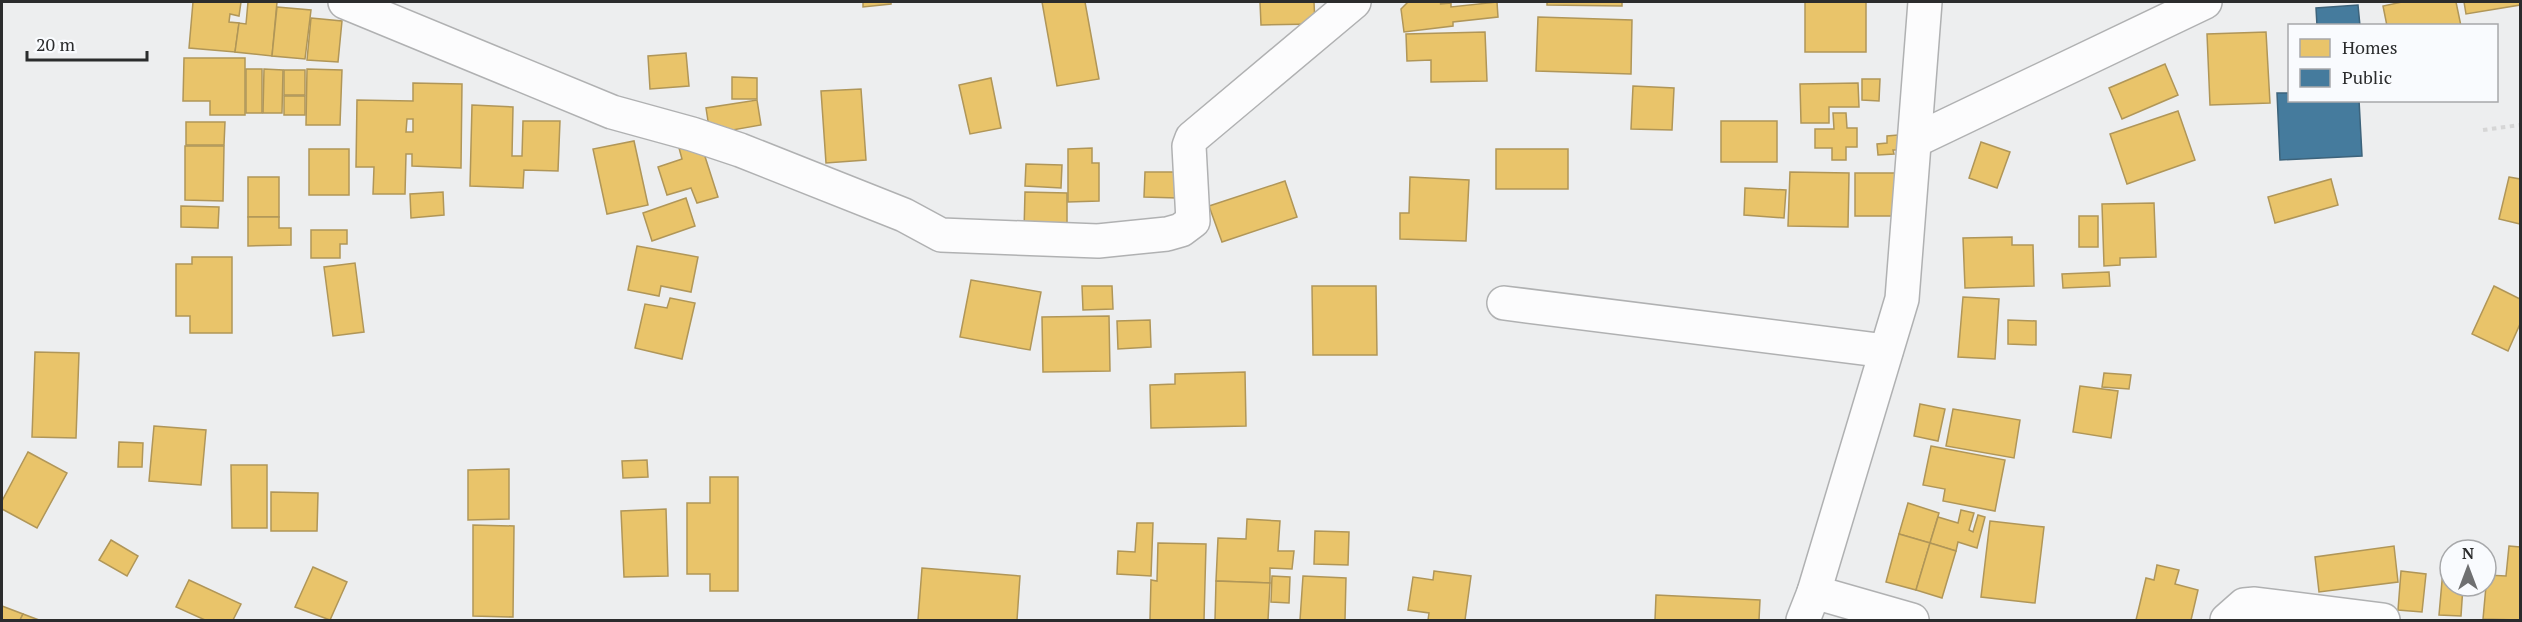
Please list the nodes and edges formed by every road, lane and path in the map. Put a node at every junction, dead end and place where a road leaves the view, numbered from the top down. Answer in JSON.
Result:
{"nodes":[{"id":1,"x":345,"y":2,"type":"edge"},
{"id":2,"x":1354,"y":2,"type":"edge"},
{"id":3,"x":1925,"y":2,"type":"edge"},
{"id":4,"x":2205,"y":2,"type":"edge"},
{"id":5,"x":2520,"y":125,"type":"edge"},
{"id":6,"x":2482,"y":130,"type":"dead end"},
{"id":7,"x":1916,"y":140,"type":"junction"},
{"id":8,"x":1504,"y":303,"type":"dead end"},
{"id":9,"x":1886,"y":351,"type":"junction"},
{"id":10,"x":1809,"y":606,"type":"edge"},
{"id":11,"x":1912,"y":621,"type":"edge"},
{"id":12,"x":2227,"y":621,"type":"edge"},
{"id":13,"x":2383,"y":621,"type":"edge"}],
"edges":[{"from":1,"to":2,"type":"street"},
{"from":3,"to":7,"type":"street"},
{"from":4,"to":7,"type":"street"},
{"from":5,"to":6,"type":"path"},
{"from":7,"to":9,"type":"street"},
{"from":8,"to":9,"type":"street"},
{"from":9,"to":10,"type":"street"},
{"from":10,"to":11,"type":"street"},
{"from":12,"to":13,"type":"street"}]}
